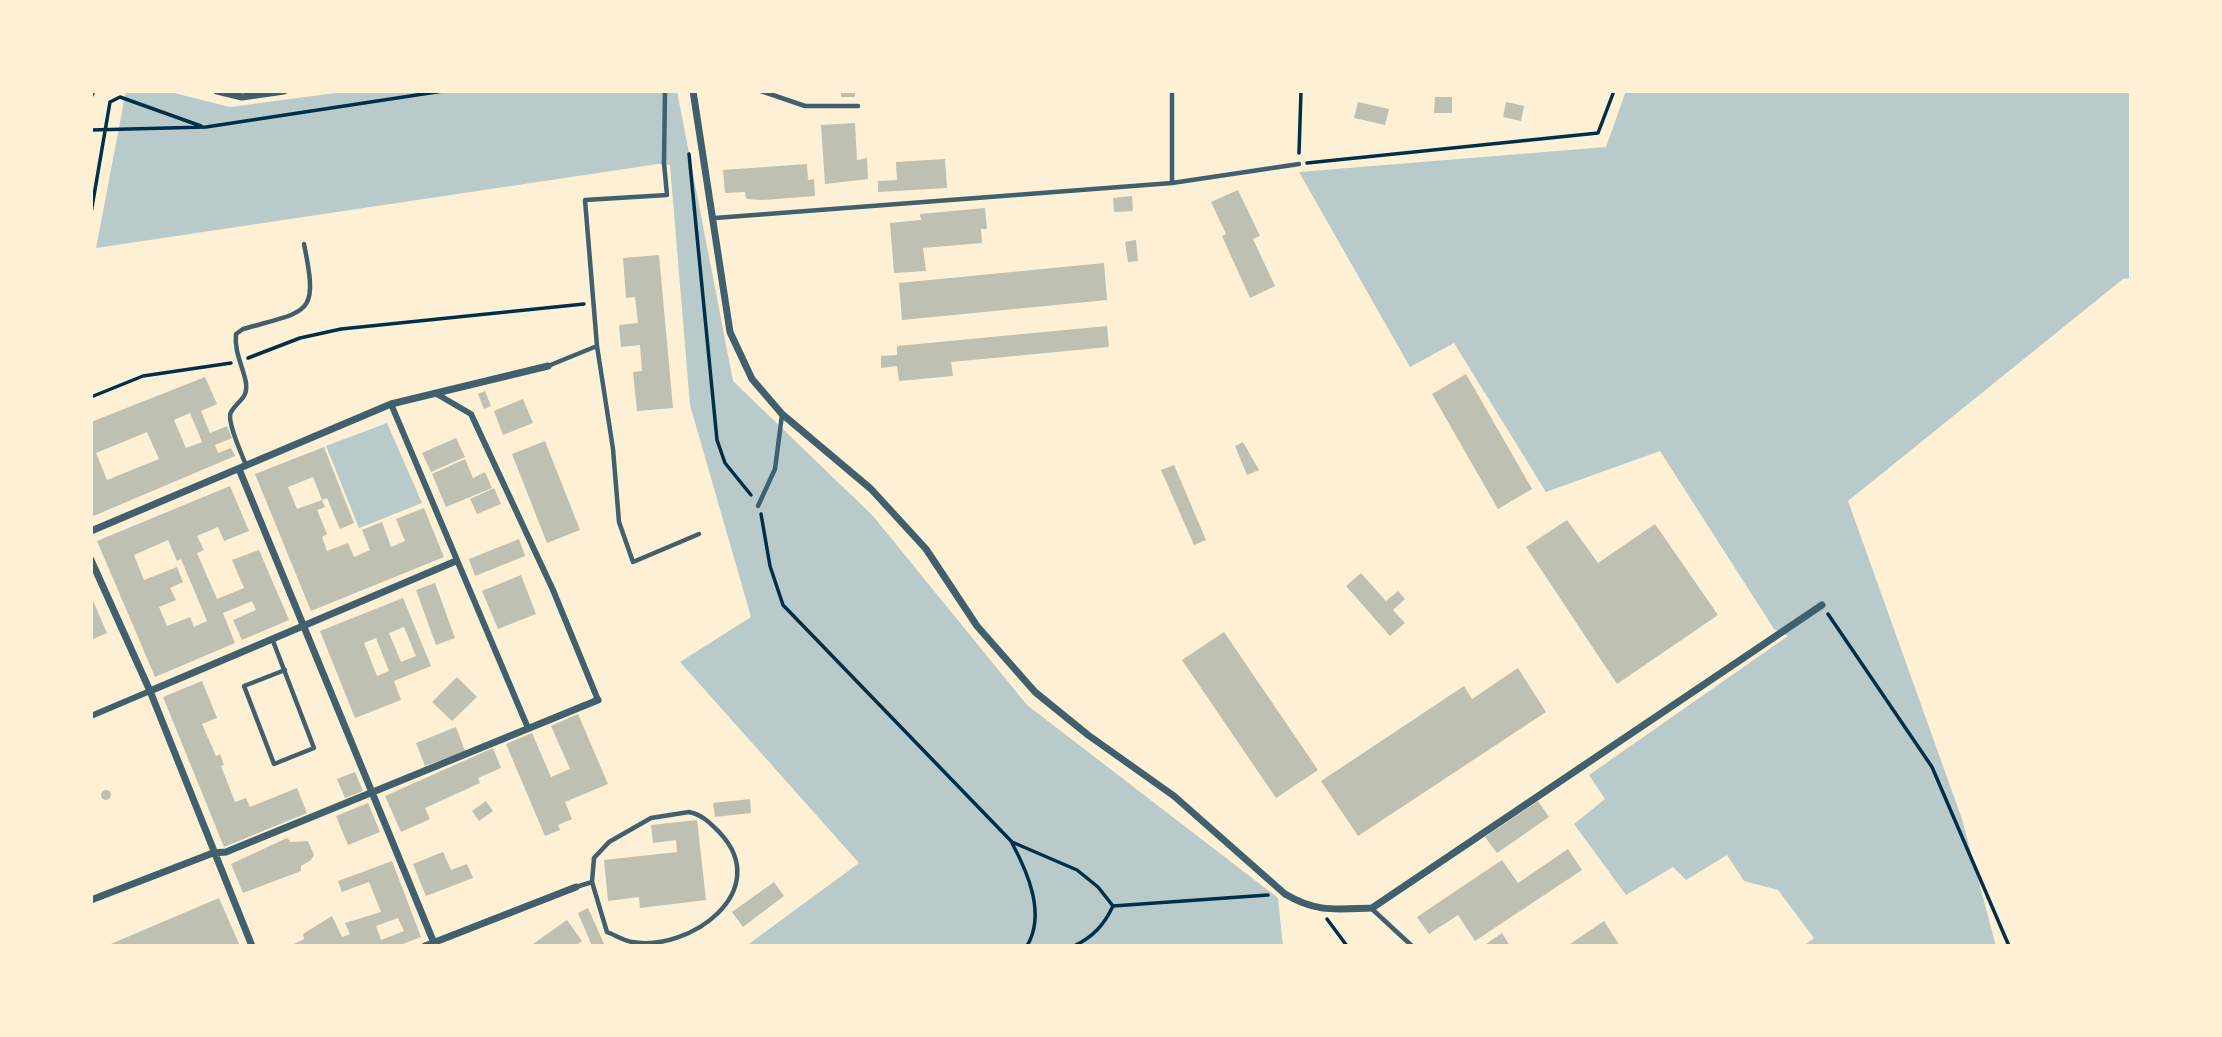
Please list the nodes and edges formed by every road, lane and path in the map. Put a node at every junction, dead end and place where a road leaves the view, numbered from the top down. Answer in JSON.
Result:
{"nodes":[{"id":1,"x":217,"y":91,"type":"edge"},
{"id":2,"x":284,"y":91,"type":"edge"},
{"id":3,"x":443,"y":91,"type":"edge"},
{"id":4,"x":666,"y":91,"type":"edge"},
{"id":5,"x":693,"y":91,"type":"edge"},
{"id":6,"x":761,"y":91,"type":"edge"},
{"id":7,"x":1172,"y":91,"type":"edge"},
{"id":8,"x":1301,"y":91,"type":"edge"},
{"id":9,"x":1614,"y":91,"type":"edge"},
{"id":10,"x":858,"y":106,"type":"dead end"},
{"id":11,"x":206,"y":127,"type":"junction"},
{"id":12,"x":91,"y":130,"type":"edge"},
{"id":13,"x":107,"y":130,"type":"junction"},
{"id":14,"x":688,"y":142,"type":"dead end"},
{"id":15,"x":1299,"y":164,"type":"junction"},
{"id":16,"x":1172,"y":183,"type":"junction"},
{"id":17,"x":91,"y":213,"type":"edge"},
{"id":18,"x":715,"y":218,"type":"junction"},
{"id":19,"x":304,"y":244,"type":"dead end"},
{"id":20,"x":593,"y":303,"type":"junction"},
{"id":21,"x":597,"y":346,"type":"junction"},
{"id":22,"x":239,"y":361,"type":"junction"},
{"id":23,"x":548,"y":366,"type":"joint"},
{"id":24,"x":435,"y":393,"type":"junction"},
{"id":25,"x":91,"y":397,"type":"edge"},
{"id":26,"x":391,"y":404,"type":"junction"},
{"id":27,"x":782,"y":414,"type":"junction"},
{"id":28,"x":242,"y":467,"type":"junction"},
{"id":29,"x":758,"y":506,"type":"junction"},
{"id":30,"x":91,"y":531,"type":"edge"},
{"id":31,"x":699,"y":534,"type":"dead end"},
{"id":32,"x":91,"y":560,"type":"edge"},
{"id":33,"x":456,"y":561,"type":"junction"},
{"id":34,"x":1822,"y":605,"type":"joint"},
{"id":35,"x":305,"y":626,"type":"junction"},
{"id":36,"x":273,"y":640,"type":"junction"},
{"id":37,"x":285,"y":670,"type":"junction"},
{"id":38,"x":150,"y":691,"type":"junction"},
{"id":39,"x":598,"y":700,"type":"joint"},
{"id":40,"x":91,"y":716,"type":"edge"},
{"id":41,"x":528,"y":728,"type":"junction"},
{"id":42,"x":373,"y":793,"type":"junction"},
{"id":43,"x":1012,"y":842,"type":"junction"},
{"id":44,"x":213,"y":853,"type":"junction"},
{"id":45,"x":592,"y":882,"type":"junction"},
{"id":46,"x":576,"y":887,"type":"joint"},
{"id":47,"x":1285,"y":894,"type":"junction"},
{"id":48,"x":91,"y":900,"type":"edge"},
{"id":49,"x":1113,"y":906,"type":"junction"},
{"id":50,"x":1372,"y":908,"type":"junction"},
{"id":51,"x":1321,"y":910,"type":"junction"},
{"id":52,"x":435,"y":944,"type":"edge"},
{"id":53,"x":252,"y":946,"type":"edge"},
{"id":54,"x":425,"y":946,"type":"edge"},
{"id":55,"x":1027,"y":946,"type":"edge"},
{"id":56,"x":1074,"y":946,"type":"edge"},
{"id":57,"x":1347,"y":946,"type":"edge"},
{"id":58,"x":1412,"y":946,"type":"edge"},
{"id":59,"x":2009,"y":946,"type":"edge"}],
"edges":[{"from":1,"to":2,"type":"street"},
{"from":3,"to":11,"type":"path"},
{"from":4,"to":20,"type":"lane"},
{"from":5,"to":18,"type":"street"},
{"from":6,"to":10,"type":"lane"},
{"from":7,"to":16,"type":"lane"},
{"from":8,"to":15,"type":"path"},
{"from":9,"to":15,"type":"path"},
{"from":11,"to":13,"type":"path"},
{"from":11,"to":13,"type":"path"},
{"from":12,"to":13,"type":"path"},
{"from":13,"to":17,"type":"path"},
{"from":14,"to":29,"type":"path"},
{"from":15,"to":16,"type":"lane"},
{"from":16,"to":18,"type":"lane"},
{"from":18,"to":27,"type":"street"},
{"from":19,"to":22,"type":"lane"},
{"from":20,"to":21,"type":"lane"},
{"from":20,"to":22,"type":"path"},
{"from":21,"to":23,"type":"lane"},
{"from":21,"to":31,"type":"lane"},
{"from":22,"to":25,"type":"path"},
{"from":22,"to":28,"type":"lane"},
{"from":23,"to":24,"type":"street"},
{"from":24,"to":26,"type":"street"},
{"from":24,"to":39,"type":"street"},
{"from":26,"to":28,"type":"street"},
{"from":26,"to":33,"type":"street"},
{"from":27,"to":29,"type":"lane"},
{"from":27,"to":47,"type":"street"},
{"from":28,"to":30,"type":"street"},
{"from":28,"to":35,"type":"street"},
{"from":29,"to":43,"type":"path"},
{"from":32,"to":38,"type":"street"},
{"from":33,"to":35,"type":"street"},
{"from":33,"to":41,"type":"street"},
{"from":34,"to":50,"type":"street"},
{"from":34,"to":59,"type":"path"},
{"from":35,"to":36,"type":"street"},
{"from":35,"to":42,"type":"street"},
{"from":36,"to":37,"type":"lane"},
{"from":36,"to":38,"type":"street"},
{"from":37,"to":37,"type":"lane"},
{"from":38,"to":40,"type":"street"},
{"from":38,"to":44,"type":"street"},
{"from":39,"to":41,"type":"street"},
{"from":41,"to":42,"type":"street"},
{"from":42,"to":44,"type":"street"},
{"from":42,"to":52,"type":"street"},
{"from":43,"to":49,"type":"path"},
{"from":43,"to":55,"type":"path"},
{"from":44,"to":48,"type":"street"},
{"from":44,"to":53,"type":"street"},
{"from":45,"to":45,"type":"lane"},
{"from":45,"to":46,"type":"lane"},
{"from":46,"to":52,"type":"street"},
{"from":47,"to":49,"type":"path"},
{"from":47,"to":51,"type":"street"},
{"from":49,"to":56,"type":"path"},
{"from":50,"to":51,"type":"street"},
{"from":50,"to":58,"type":"lane"},
{"from":51,"to":57,"type":"path"},
{"from":52,"to":54,"type":"street"}]}
